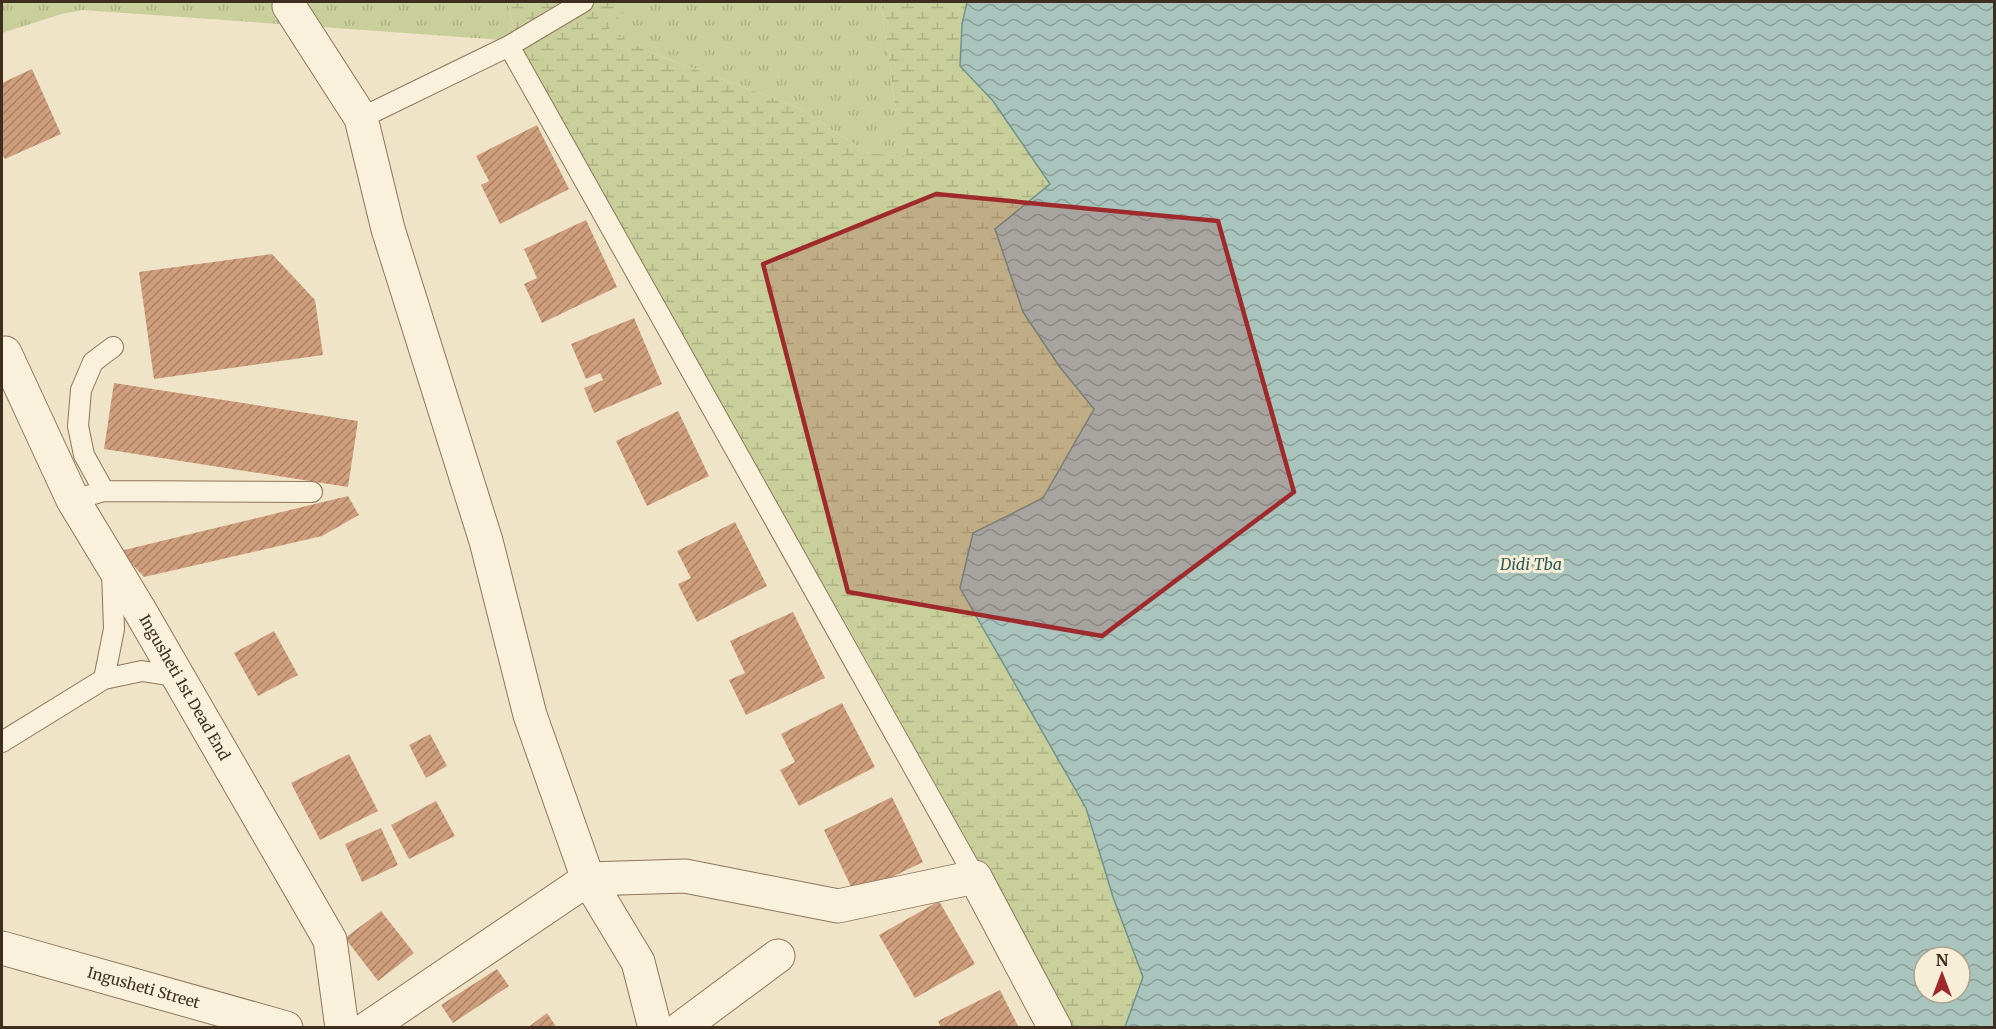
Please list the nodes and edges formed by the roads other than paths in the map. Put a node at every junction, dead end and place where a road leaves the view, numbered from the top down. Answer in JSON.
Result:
{"nodes":[{"id":1,"x":583,"y":2,"type":"edge"},
{"id":2,"x":289,"y":6,"type":"dead end"},
{"id":3,"x":509,"y":46,"type":"junction"},
{"id":4,"x":361,"y":118,"type":"junction"},
{"id":5,"x":113,"y":347,"type":"dead end"},
{"id":6,"x":5,"y":353,"type":"dead end"},
{"id":7,"x":104,"y":491,"type":"junction"},
{"id":8,"x":312,"y":492,"type":"dead end"},
{"id":9,"x":73,"y":500,"type":"junction"},
{"id":10,"x":112,"y":564,"type":"junction"},
{"id":11,"x":179,"y":677,"type":"junction"},
{"id":12,"x":104,"y":678,"type":"junction"},
{"id":13,"x":2,"y":742,"type":"edge"},
{"id":14,"x":975,"y":877,"type":"junction"},
{"id":15,"x":588,"y":879,"type":"junction"},
{"id":16,"x":2,"y":948,"type":"edge"},
{"id":17,"x":778,"y":956,"type":"dead end"},
{"id":18,"x":286,"y":1028,"type":"edge"},
{"id":19,"x":342,"y":1028,"type":"edge"},
{"id":20,"x":368,"y":1028,"type":"edge"},
{"id":21,"x":656,"y":1028,"type":"edge"},
{"id":22,"x":681,"y":1028,"type":"edge"},
{"id":23,"x":1055,"y":1028,"type":"edge"}],
"edges":[{"from":1,"to":3,"type":"lane"},
{"from":2,"to":4,"type":"street"},
{"from":3,"to":4,"type":"lane"},
{"from":3,"to":14,"type":"lane"},
{"from":4,"to":15,"type":"street"},
{"from":5,"to":7,"type":"lane"},
{"from":6,"to":9,"type":"street","name":"Ingusheti 1st Dead End"},
{"from":7,"to":8,"type":"lane"},
{"from":7,"to":9,"type":"lane"},
{"from":9,"to":10,"type":"street","name":"Ingusheti 1st Dead End"},
{"from":10,"to":11,"type":"street","name":"Ingusheti 1st Dead End"},
{"from":10,"to":12,"type":"lane"},
{"from":11,"to":12,"type":"lane"},
{"from":11,"to":19,"type":"street","name":"Ingusheti 1st Dead End"},
{"from":12,"to":13,"type":"lane"},
{"from":14,"to":15,"type":"street"},
{"from":14,"to":23,"type":"street"},
{"from":15,"to":20,"type":"street"},
{"from":15,"to":21,"type":"street"},
{"from":16,"to":18,"type":"street","name":"Ingusheti Street"},
{"from":17,"to":22,"type":"street"}]}
